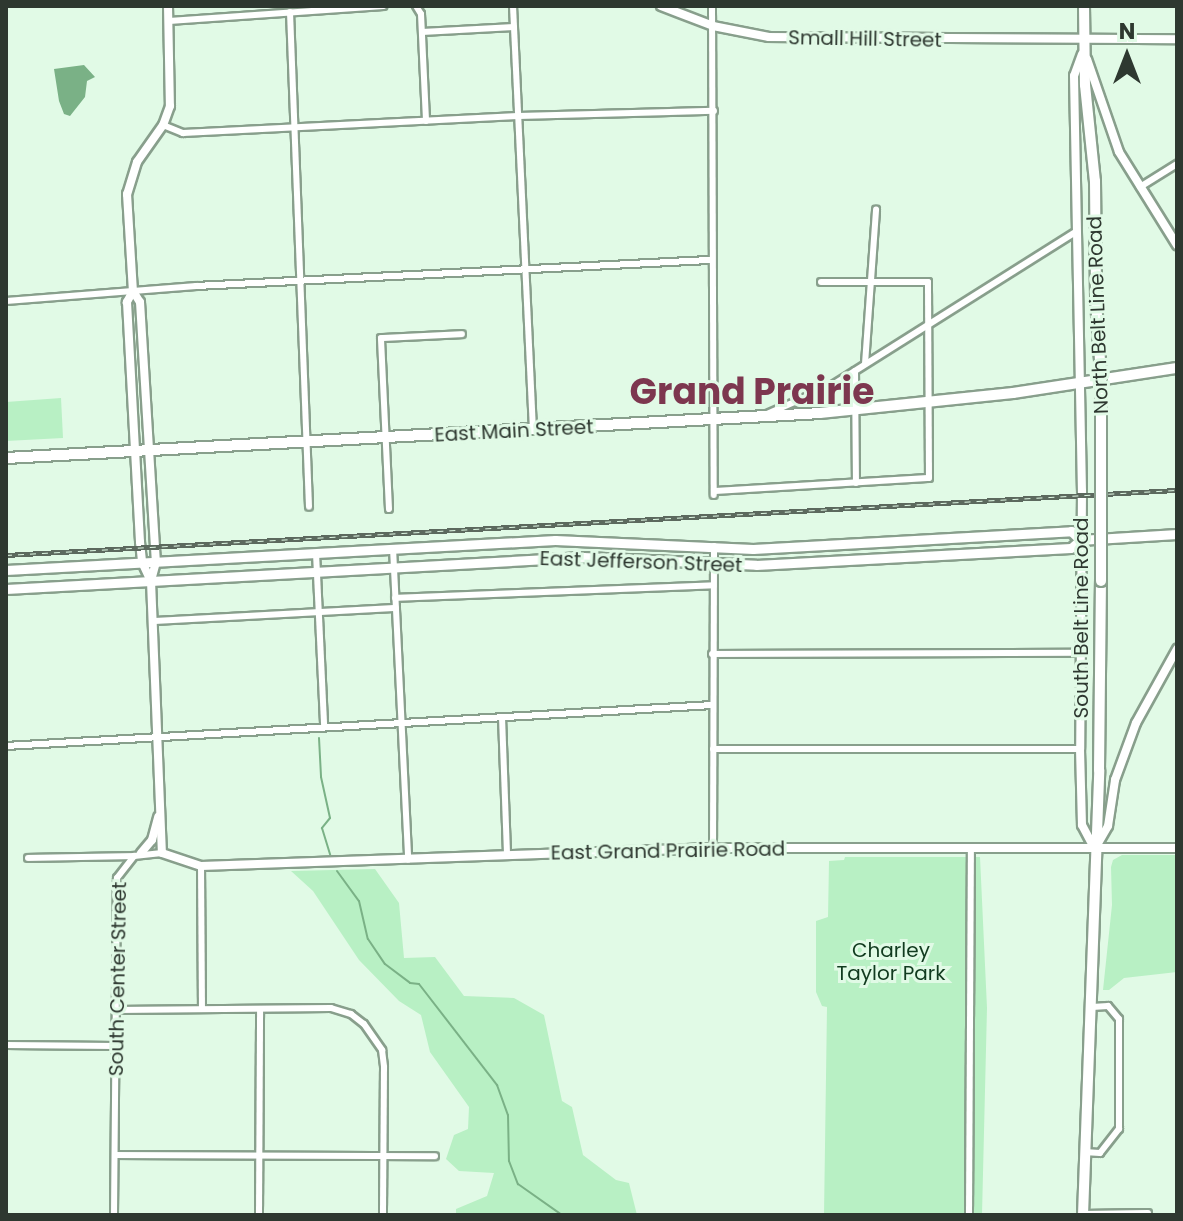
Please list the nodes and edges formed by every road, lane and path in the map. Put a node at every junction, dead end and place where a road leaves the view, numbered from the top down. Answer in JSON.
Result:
{"nodes":[{"id":1,"x":168,"y":6,"type":"edge"},
{"id":2,"x":383,"y":6,"type":"edge"},
{"id":3,"x":416,"y":6,"type":"edge"},
{"id":4,"x":513,"y":6,"type":"edge"},
{"id":5,"x":661,"y":6,"type":"edge"},
{"id":6,"x":712,"y":6,"type":"edge"},
{"id":7,"x":1084,"y":6,"type":"edge"},
{"id":8,"x":290,"y":12,"type":"junction"},
{"id":9,"x":169,"y":21,"type":"junction"},
{"id":10,"x":713,"y":26,"type":"junction"},
{"id":11,"x":514,"y":27,"type":"junction"},
{"id":12,"x":422,"y":32,"type":"junction"},
{"id":13,"x":1177,"y":39,"type":"edge"},
{"id":14,"x":1081,"y":43,"type":"junction"},
{"id":15,"x":714,"y":111,"type":"junction"},
{"id":16,"x":518,"y":116,"type":"junction"},
{"id":17,"x":426,"y":121,"type":"junction"},
{"id":18,"x":163,"y":125,"type":"junction"},
{"id":19,"x":294,"y":129,"type":"junction"},
{"id":20,"x":1177,"y":164,"type":"edge"},
{"id":21,"x":1140,"y":187,"type":"junction"},
{"id":22,"x":876,"y":209,"type":"dead end"},
{"id":23,"x":1076,"y":232,"type":"junction"},
{"id":24,"x":1177,"y":245,"type":"edge"},
{"id":25,"x":710,"y":260,"type":"junction"},
{"id":26,"x":527,"y":270,"type":"junction"},
{"id":27,"x":301,"y":282,"type":"junction"},
{"id":28,"x":821,"y":282,"type":"dead end"},
{"id":29,"x":870,"y":282,"type":"junction"},
{"id":30,"x":133,"y":291,"type":"junction"},
{"id":31,"x":6,"y":301,"type":"edge"},
{"id":32,"x":928,"y":325,"type":"junction"},
{"id":33,"x":462,"y":334,"type":"dead end"},
{"id":34,"x":865,"y":364,"type":"junction"},
{"id":35,"x":1177,"y":368,"type":"edge"},
{"id":36,"x":855,"y":371,"type":"junction"},
{"id":37,"x":1080,"y":384,"type":"junction"},
{"id":38,"x":928,"y":403,"type":"junction"},
{"id":39,"x":855,"y":410,"type":"junction"},
{"id":40,"x":759,"y":417,"type":"junction"},
{"id":41,"x":714,"y":420,"type":"junction"},
{"id":42,"x":533,"y":429,"type":"junction"},
{"id":43,"x":386,"y":437,"type":"junction"},
{"id":44,"x":307,"y":442,"type":"junction"},
{"id":45,"x":142,"y":451,"type":"junction"},
{"id":46,"x":6,"y":458,"type":"edge"},
{"id":47,"x":856,"y":483,"type":"junction"},
{"id":48,"x":309,"y":507,"type":"dead end"},
{"id":49,"x":389,"y":509,"type":"dead end"},
{"id":50,"x":1177,"y":534,"type":"edge"},
{"id":51,"x":570,"y":540,"type":"junction"},
{"id":52,"x":1080,"y":540,"type":"junction"},
{"id":53,"x":505,"y":542,"type":"junction"},
{"id":54,"x":444,"y":545,"type":"junction"},
{"id":55,"x":845,"y":545,"type":"junction"},
{"id":56,"x":714,"y":546,"type":"junction"},
{"id":57,"x":393,"y":548,"type":"junction"},
{"id":58,"x":316,"y":553,"type":"junction"},
{"id":59,"x":568,"y":557,"type":"junction"},
{"id":60,"x":506,"y":560,"type":"junction"},
{"id":61,"x":846,"y":561,"type":"junction"},
{"id":62,"x":142,"y":562,"type":"junction"},
{"id":63,"x":156,"y":562,"type":"junction"},
{"id":64,"x":445,"y":563,"type":"junction"},
{"id":65,"x":713,"y":564,"type":"junction"},
{"id":66,"x":394,"y":566,"type":"junction"},
{"id":67,"x":6,"y":570,"type":"edge"},
{"id":68,"x":317,"y":570,"type":"junction"},
{"id":69,"x":151,"y":581,"type":"junction"},
{"id":70,"x":1101,"y":581,"type":"joint"},
{"id":71,"x":712,"y":585,"type":"junction"},
{"id":72,"x":6,"y":589,"type":"edge"},
{"id":73,"x":395,"y":598,"type":"junction"},
{"id":74,"x":396,"y":608,"type":"junction"},
{"id":75,"x":320,"y":612,"type":"junction"},
{"id":76,"x":153,"y":621,"type":"junction"},
{"id":77,"x":1177,"y":649,"type":"edge"},
{"id":78,"x":1080,"y":653,"type":"junction"},
{"id":79,"x":712,"y":654,"type":"junction"},
{"id":80,"x":713,"y":705,"type":"junction"},
{"id":81,"x":502,"y":717,"type":"junction"},
{"id":82,"x":401,"y":721,"type":"junction"},
{"id":83,"x":324,"y":725,"type":"junction"},
{"id":84,"x":157,"y":736,"type":"junction"},
{"id":85,"x":6,"y":746,"type":"edge"},
{"id":86,"x":713,"y":749,"type":"junction"},
{"id":87,"x":1080,"y":749,"type":"junction"},
{"id":88,"x":160,"y":812,"type":"junction"},
{"id":89,"x":713,"y":848,"type":"junction"},
{"id":90,"x":1177,"y":848,"type":"edge"},
{"id":91,"x":1095,"y":849,"type":"junction"},
{"id":92,"x":971,"y":850,"type":"junction"},
{"id":93,"x":162,"y":853,"type":"junction"},
{"id":94,"x":138,"y":854,"type":"junction"},
{"id":95,"x":507,"y":855,"type":"junction"},
{"id":96,"x":28,"y":858,"type":"dead end"},
{"id":97,"x":408,"y":860,"type":"junction"},
{"id":98,"x":201,"y":866,"type":"junction"},
{"id":99,"x":1092,"y":1007,"type":"junction"},
{"id":100,"x":202,"y":1009,"type":"junction"},
{"id":101,"x":260,"y":1009,"type":"junction"},
{"id":102,"x":116,"y":1010,"type":"junction"},
{"id":103,"x":6,"y":1045,"type":"edge"},
{"id":104,"x":115,"y":1046,"type":"junction"},
{"id":105,"x":1084,"y":1152,"type":"junction"},
{"id":106,"x":115,"y":1155,"type":"junction"},
{"id":107,"x":260,"y":1155,"type":"junction"},
{"id":108,"x":384,"y":1156,"type":"junction"},
{"id":109,"x":435,"y":1156,"type":"dead end"},
{"id":110,"x":1148,"y":1213,"type":"edge"},
{"id":111,"x":114,"y":1215,"type":"edge"},
{"id":112,"x":259,"y":1215,"type":"edge"},
{"id":113,"x":383,"y":1215,"type":"edge"},
{"id":114,"x":969,"y":1215,"type":"edge"},
{"id":115,"x":1083,"y":1215,"type":"edge"}],
"edges":[{"from":1,"to":9,"type":"street"},
{"from":2,"to":8,"type":"street"},
{"from":3,"to":12,"type":"street"},
{"from":4,"to":11,"type":"street"},
{"from":5,"to":10,"type":"street","name":"Small Hill Street"},
{"from":6,"to":10,"type":"street"},
{"from":7,"to":14,"type":"main road","name":"North Belt Line Road"},
{"from":8,"to":9,"type":"street"},
{"from":8,"to":19,"type":"street"},
{"from":9,"to":18,"type":"street"},
{"from":10,"to":14,"type":"street","name":"Small Hill Street"},
{"from":10,"to":15,"type":"street"},
{"from":11,"to":12,"type":"street"},
{"from":11,"to":16,"type":"street"},
{"from":12,"to":17,"type":"street"},
{"from":13,"to":14,"type":"street","name":"Small Hill Street"},
{"from":14,"to":21,"type":"street"},
{"from":14,"to":23,"type":"street","name":"North Belt Line Road"},
{"from":14,"to":70,"type":"main road","name":"North Belt Line Road","bridge":true},
{"from":15,"to":16,"type":"street"},
{"from":15,"to":25,"type":"street"},
{"from":16,"to":17,"type":"street"},
{"from":16,"to":26,"type":"street"},
{"from":17,"to":19,"type":"street"},
{"from":18,"to":19,"type":"street"},
{"from":18,"to":30,"type":"street"},
{"from":19,"to":27,"type":"street"},
{"from":20,"to":21,"type":"street"},
{"from":21,"to":24,"type":"street"},
{"from":22,"to":29,"type":"street"},
{"from":23,"to":32,"type":"street"},
{"from":23,"to":37,"type":"street","name":"North Belt Line Road"},
{"from":25,"to":26,"type":"street"},
{"from":25,"to":41,"type":"street"},
{"from":26,"to":27,"type":"street"},
{"from":26,"to":42,"type":"street"},
{"from":27,"to":30,"type":"street"},
{"from":27,"to":44,"type":"street"},
{"from":28,"to":29,"type":"street"},
{"from":29,"to":32,"type":"street"},
{"from":29,"to":34,"type":"street"},
{"from":30,"to":31,"type":"street"},
{"from":30,"to":45,"type":"street"},
{"from":32,"to":34,"type":"street"},
{"from":32,"to":38,"type":"street"},
{"from":33,"to":43,"type":"street"},
{"from":34,"to":36,"type":"street"},
{"from":35,"to":37,"type":"main road","name":"East Main Street"},
{"from":36,"to":39,"type":"street"},
{"from":36,"to":40,"type":"street"},
{"from":37,"to":38,"type":"main road","name":"East Main Street"},
{"from":37,"to":52,"type":"street","name":"South Belt Line Road"},
{"from":38,"to":39,"type":"main road","name":"East Main Street"},
{"from":38,"to":47,"type":"street"},
{"from":39,"to":40,"type":"main road","name":"East Main Street"},
{"from":39,"to":47,"type":"street"},
{"from":40,"to":41,"type":"main road","name":"East Main Street"},
{"from":41,"to":42,"type":"main road","name":"East Main Street"},
{"from":41,"to":47,"type":"street"},
{"from":42,"to":43,"type":"main road","name":"East Main Street"},
{"from":43,"to":44,"type":"main road","name":"East Main Street"},
{"from":43,"to":49,"type":"street"},
{"from":44,"to":45,"type":"main road","name":"East Main Street"},
{"from":44,"to":48,"type":"street"},
{"from":45,"to":46,"type":"main road","name":"East Main Street"},
{"from":45,"to":62,"type":"street"},
{"from":45,"to":63,"type":"street"},
{"from":50,"to":52,"type":"main road","name":"East Jefferson Street"},
{"from":51,"to":53,"type":"main road","name":"East Jefferson Street"},
{"from":51,"to":56,"type":"main road","name":"East Jefferson Street"},
{"from":51,"to":59,"type":"main road"},
{"from":52,"to":55,"type":"main road","name":"East Jefferson Street"},
{"from":52,"to":61,"type":"main road","name":"East Jefferson Street"},
{"from":52,"to":78,"type":"street","name":"South Belt Line Road"},
{"from":53,"to":54,"type":"main road","name":"East Jefferson Street"},
{"from":53,"to":60,"type":"main road"},
{"from":54,"to":57,"type":"main road","name":"East Jefferson Street"},
{"from":54,"to":64,"type":"main road"},
{"from":55,"to":56,"type":"main road","name":"East Jefferson Street"},
{"from":55,"to":61,"type":"main road"},
{"from":56,"to":65,"type":"street"},
{"from":57,"to":58,"type":"main road","name":"East Jefferson Street"},
{"from":57,"to":66,"type":"street"},
{"from":58,"to":63,"type":"main road","name":"East Jefferson Street"},
{"from":58,"to":68,"type":"street"},
{"from":59,"to":60,"type":"main road","name":"East Jefferson Street"},
{"from":59,"to":65,"type":"main road","name":"East Jefferson Street"},
{"from":60,"to":64,"type":"main road","name":"East Jefferson Street"},
{"from":61,"to":65,"type":"main road","name":"East Jefferson Street"},
{"from":62,"to":63,"type":"main road","name":"East Jefferson Street"},
{"from":62,"to":67,"type":"main road","name":"East Jefferson Street"},
{"from":62,"to":69,"type":"street"},
{"from":63,"to":69,"type":"street"},
{"from":64,"to":66,"type":"main road","name":"East Jefferson Street"},
{"from":65,"to":71,"type":"street"},
{"from":66,"to":68,"type":"main road","name":"East Jefferson Street"},
{"from":66,"to":73,"type":"street"},
{"from":68,"to":69,"type":"main road","name":"East Jefferson Street"},
{"from":68,"to":75,"type":"street"},
{"from":69,"to":72,"type":"main road","name":"East Jefferson Street"},
{"from":69,"to":76,"type":"street"},
{"from":70,"to":91,"type":"main road","name":"South Belt Line Road"},
{"from":71,"to":73,"type":"street"},
{"from":71,"to":79,"type":"street"},
{"from":73,"to":74,"type":"street"},
{"from":74,"to":75,"type":"street"},
{"from":74,"to":82,"type":"street"},
{"from":75,"to":76,"type":"street"},
{"from":75,"to":83,"type":"street"},
{"from":76,"to":84,"type":"street"},
{"from":77,"to":91,"type":"street"},
{"from":78,"to":79,"type":"street"},
{"from":78,"to":87,"type":"street","name":"South Belt Line Road"},
{"from":79,"to":80,"type":"street"},
{"from":80,"to":81,"type":"street"},
{"from":80,"to":86,"type":"street"},
{"from":81,"to":82,"type":"street"},
{"from":81,"to":95,"type":"street"},
{"from":82,"to":83,"type":"street"},
{"from":82,"to":97,"type":"street"},
{"from":83,"to":84,"type":"street"},
{"from":84,"to":85,"type":"street"},
{"from":84,"to":88,"type":"street"},
{"from":86,"to":87,"type":"street"},
{"from":86,"to":89,"type":"street"},
{"from":87,"to":91,"type":"street","name":"South Belt Line Road"},
{"from":88,"to":93,"type":"street"},
{"from":88,"to":94,"type":"street"},
{"from":89,"to":92,"type":"street","name":"East Grand Prairie Road"},
{"from":89,"to":95,"type":"street","name":"East Grand Prairie Road"},
{"from":90,"to":91,"type":"street","name":"East Grand Prairie Road"},
{"from":91,"to":92,"type":"street","name":"East Grand Prairie Road"},
{"from":91,"to":99,"type":"main road","name":"South Belt Line Road"},
{"from":92,"to":114,"type":"street"},
{"from":93,"to":94,"type":"street"},
{"from":93,"to":98,"type":"street","name":"East Grand Prairie Road"},
{"from":94,"to":96,"type":"street"},
{"from":94,"to":102,"type":"street","name":"South Center Street"},
{"from":95,"to":97,"type":"street","name":"East Grand Prairie Road"},
{"from":97,"to":98,"type":"street","name":"East Grand Prairie Road"},
{"from":98,"to":100,"type":"street"},
{"from":99,"to":105,"type":"main road","name":"South Belt Line Road"},
{"from":99,"to":105,"type":"street"},
{"from":100,"to":101,"type":"street"},
{"from":100,"to":102,"type":"street"},
{"from":101,"to":107,"type":"street"},
{"from":101,"to":108,"type":"street"},
{"from":102,"to":104,"type":"street","name":"South Center Street"},
{"from":103,"to":104,"type":"street"},
{"from":104,"to":106,"type":"street","name":"South Center Street"},
{"from":105,"to":115,"type":"main road","name":"South Belt Line Road"},
{"from":106,"to":107,"type":"street"},
{"from":106,"to":111,"type":"street","name":"South Center Street"},
{"from":107,"to":108,"type":"street"},
{"from":107,"to":112,"type":"street"},
{"from":108,"to":109,"type":"street"},
{"from":108,"to":113,"type":"street"},
{"from":110,"to":115,"type":"street"}]}
